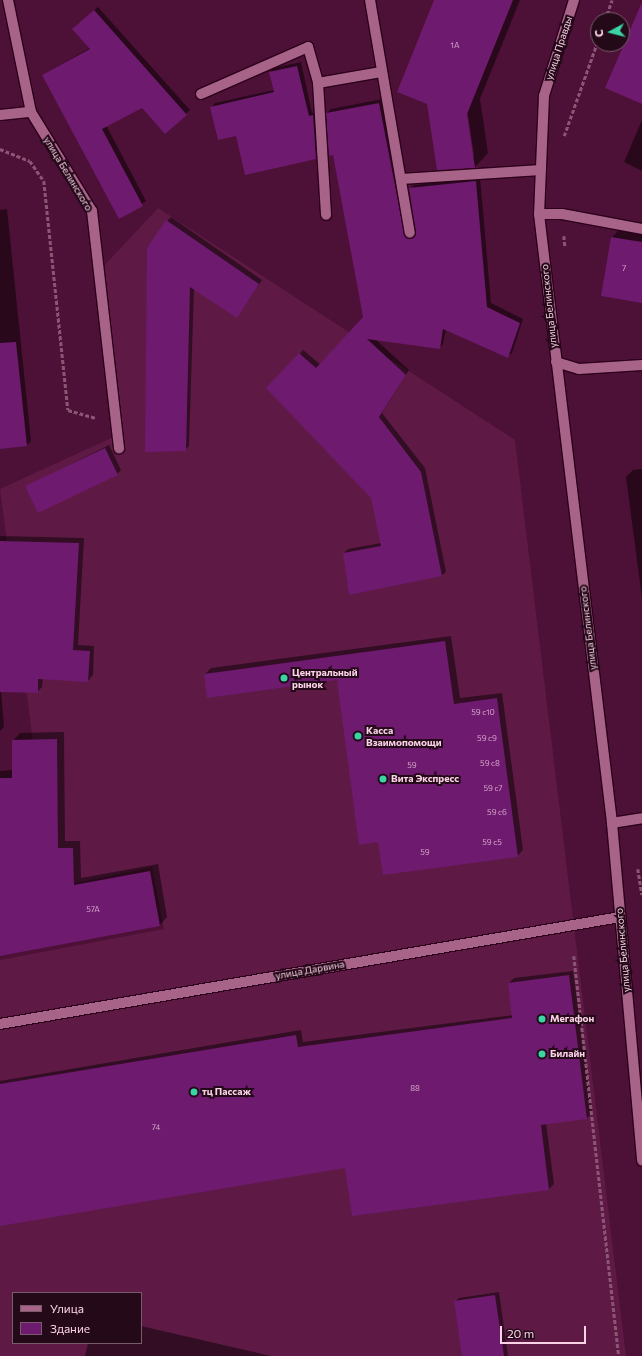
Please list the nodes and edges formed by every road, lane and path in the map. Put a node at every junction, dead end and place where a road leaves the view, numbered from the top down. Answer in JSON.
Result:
{"nodes":[{"id":1,"x":8,"y":0,"type":"edge"},
{"id":2,"x":370,"y":0,"type":"edge"},
{"id":3,"x":574,"y":0,"type":"edge"},
{"id":4,"x":612,"y":0,"type":"edge"},
{"id":5,"x":608,"y":12,"type":"edge"},
{"id":6,"x":594,"y":52,"type":"edge"},
{"id":7,"x":381,"y":72,"type":"junction"},
{"id":8,"x":318,"y":83,"type":"junction"},
{"id":9,"x":201,"y":94,"type":"dead end"},
{"id":10,"x":544,"y":96,"type":"joint"},
{"id":11,"x":31,"y":112,"type":"junction"},
{"id":12,"x":0,"y":116,"type":"edge"},
{"id":13,"x":561,"y":144,"type":"dead end"},
{"id":14,"x":0,"y":149,"type":"edge"},
{"id":15,"x":541,"y":170,"type":"junction"},
{"id":16,"x":401,"y":179,"type":"junction"},
{"id":17,"x":539,"y":214,"type":"junction"},
{"id":18,"x":562,"y":214,"type":"junction"},
{"id":19,"x":326,"y":215,"type":"dead end"},
{"id":20,"x":642,"y":229,"type":"edge"},
{"id":21,"x":410,"y":233,"type":"dead end"},
{"id":22,"x":566,"y":253,"type":"dead end"},
{"id":23,"x":556,"y":362,"type":"junction"},
{"id":24,"x":642,"y":365,"type":"edge"},
{"id":25,"x":116,"y":424,"type":"junction"},
{"id":26,"x":118,"y":448,"type":"dead end"},
{"id":27,"x":642,"y":818,"type":"edge"},
{"id":28,"x":612,"y":823,"type":"junction"},
{"id":29,"x":638,"y":864,"type":"dead end"},
{"id":30,"x":642,"y":895,"type":"edge"},
{"id":31,"x":620,"y":917,"type":"junction"},
{"id":32,"x":574,"y":956,"type":"dead end"},
{"id":33,"x":0,"y":1024,"type":"edge"},
{"id":34,"x":642,"y":1161,"type":"edge"},
{"id":35,"x":618,"y":1356,"type":"edge"}],
"edges":[{"from":1,"to":11,"type":"street","name":"улица Белинского"},
{"from":2,"to":7,"type":"street"},
{"from":3,"to":10,"type":"street","name":"улица Правды"},
{"from":4,"to":5,"type":"path"},
{"from":6,"to":13,"type":"path"},
{"from":7,"to":8,"type":"street"},
{"from":7,"to":16,"type":"street"},
{"from":8,"to":9,"type":"street"},
{"from":8,"to":19,"type":"street"},
{"from":10,"to":15,"type":"street","name":"улица Белинского"},
{"from":11,"to":12,"type":"street"},
{"from":11,"to":25,"type":"street","name":"улица Белинского"},
{"from":14,"to":25,"type":"path"},
{"from":15,"to":16,"type":"street"},
{"from":15,"to":17,"type":"street","name":"улица Белинского"},
{"from":16,"to":21,"type":"street"},
{"from":17,"to":18,"type":"street"},
{"from":17,"to":23,"type":"street","name":"улица Белинского"},
{"from":18,"to":20,"type":"street"},
{"from":18,"to":22,"type":"path"},
{"from":23,"to":24,"type":"street"},
{"from":23,"to":28,"type":"street","name":"улица Белинского"},
{"from":25,"to":26,"type":"street","name":"улица Белинского"},
{"from":27,"to":28,"type":"street"},
{"from":28,"to":31,"type":"street","name":"улица Белинского"},
{"from":29,"to":30,"type":"path"},
{"from":31,"to":33,"type":"street","name":"улица Дарвина"},
{"from":31,"to":34,"type":"street","name":"улица Белинского"},
{"from":32,"to":35,"type":"path"}]}
